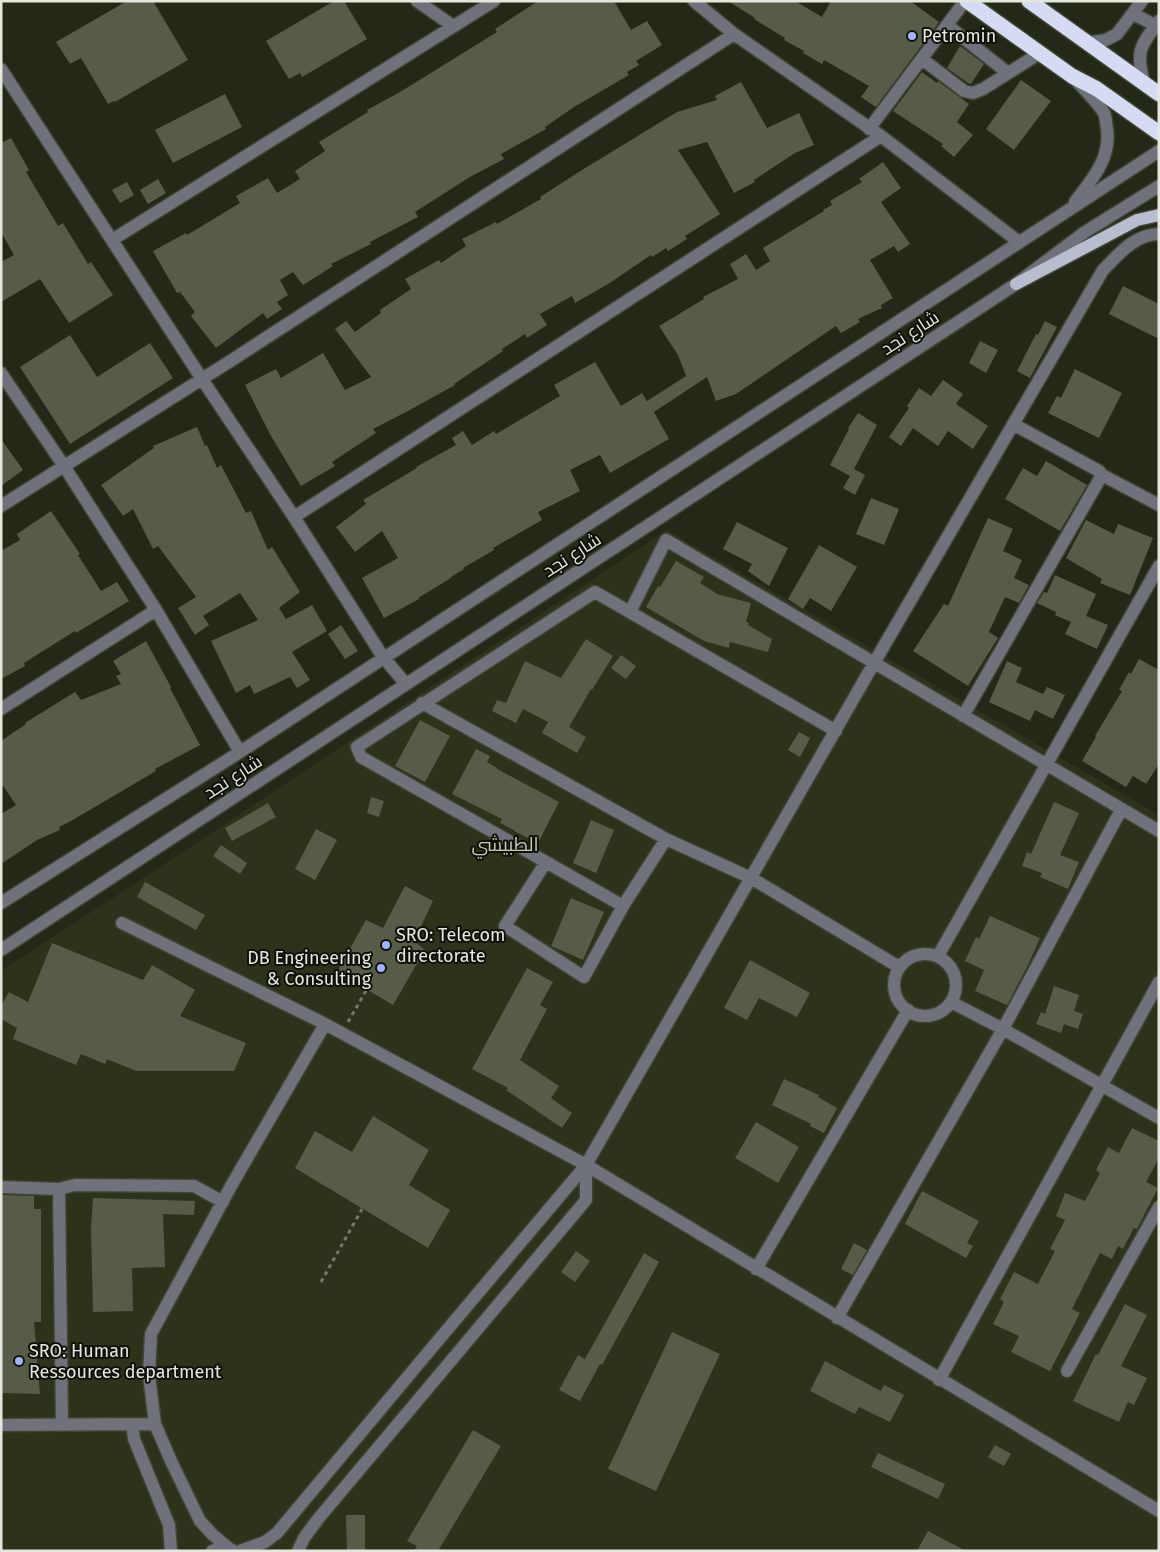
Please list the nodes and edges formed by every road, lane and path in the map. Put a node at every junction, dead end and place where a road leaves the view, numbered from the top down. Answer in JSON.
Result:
{"nodes":[{"id":1,"x":417,"y":1,"type":"edge"},
{"id":2,"x":494,"y":1,"type":"edge"},
{"id":3,"x":694,"y":1,"type":"edge"},
{"id":4,"x":966,"y":1,"type":"edge"},
{"id":5,"x":1029,"y":1,"type":"edge"},
{"id":6,"x":1142,"y":1,"type":"edge"},
{"id":7,"x":1134,"y":14,"type":"junction"},
{"id":8,"x":1158,"y":24,"type":"edge"},
{"id":9,"x":947,"y":25,"type":"junction"},
{"id":10,"x":454,"y":26,"type":"junction"},
{"id":11,"x":734,"y":34,"type":"junction"},
{"id":12,"x":1087,"y":43,"type":"junction"},
{"id":13,"x":1040,"y":53,"type":"junction"},
{"id":14,"x":922,"y":59,"type":"junction"},
{"id":15,"x":1,"y":69,"type":"edge"},
{"id":16,"x":1008,"y":74,"type":"junction"},
{"id":17,"x":1072,"y":76,"type":"junction"},
{"id":18,"x":1144,"y":82,"type":"junction"},
{"id":19,"x":1159,"y":94,"type":"edge"},
{"id":20,"x":870,"y":128,"type":"junction"},
{"id":21,"x":1159,"y":133,"type":"edge"},
{"id":22,"x":881,"y":136,"type":"junction"},
{"id":23,"x":1159,"y":151,"type":"edge"},
{"id":24,"x":1159,"y":186,"type":"edge"},
{"id":25,"x":1068,"y":211,"type":"junction"},
{"id":26,"x":1159,"y":215,"type":"edge"},
{"id":27,"x":1159,"y":234,"type":"edge"},
{"id":28,"x":112,"y":240,"type":"junction"},
{"id":29,"x":1019,"y":242,"type":"junction"},
{"id":30,"x":1016,"y":284,"type":"junction"},
{"id":31,"x":1,"y":373,"type":"edge"},
{"id":32,"x":202,"y":379,"type":"junction"},
{"id":33,"x":1013,"y":424,"type":"junction"},
{"id":34,"x":64,"y":466,"type":"junction"},
{"id":35,"x":1102,"y":475,"type":"junction"},
{"id":36,"x":1159,"y":505,"type":"edge"},
{"id":37,"x":1,"y":506,"type":"edge"},
{"id":38,"x":294,"y":517,"type":"junction"},
{"id":39,"x":1159,"y":566,"type":"edge"},
{"id":40,"x":156,"y":610,"type":"junction"},
{"id":41,"x":630,"y":612,"type":"junction"},
{"id":42,"x":383,"y":657,"type":"junction"},
{"id":43,"x":874,"y":663,"type":"junction"},
{"id":44,"x":406,"y":684,"type":"junction"},
{"id":45,"x":422,"y":703,"type":"junction"},
{"id":46,"x":1,"y":708,"type":"edge"},
{"id":47,"x":963,"y":716,"type":"junction"},
{"id":48,"x":836,"y":731,"type":"junction"},
{"id":49,"x":240,"y":752,"type":"junction"},
{"id":50,"x":1047,"y":766,"type":"junction"},
{"id":51,"x":1121,"y":810,"type":"junction"},
{"id":52,"x":1159,"y":831,"type":"edge"},
{"id":53,"x":666,"y":839,"type":"junction"},
{"id":54,"x":546,"y":862,"type":"junction"},
{"id":55,"x":751,"y":878,"type":"junction"},
{"id":56,"x":1,"y":903,"type":"edge"},
{"id":57,"x":623,"y":906,"type":"junction"},
{"id":58,"x":122,"y":923,"type":"dead end"},
{"id":59,"x":1,"y":950,"type":"edge"},
{"id":60,"x":938,"y":956,"type":"junction"},
{"id":61,"x":899,"y":967,"type":"junction"},
{"id":62,"x":1159,"y":982,"type":"edge"},
{"id":63,"x":366,"y":989,"type":"dead end"},
{"id":64,"x":951,"y":1002,"type":"junction"},
{"id":65,"x":908,"y":1010,"type":"junction"},
{"id":66,"x":325,"y":1024,"type":"junction"},
{"id":67,"x":1003,"y":1029,"type":"junction"},
{"id":68,"x":341,"y":1033,"type":"junction"},
{"id":69,"x":1101,"y":1085,"type":"junction"},
{"id":70,"x":1159,"y":1118,"type":"edge"},
{"id":71,"x":586,"y":1166,"type":"junction"},
{"id":72,"x":1,"y":1187,"type":"edge"},
{"id":73,"x":59,"y":1189,"type":"junction"},
{"id":74,"x":223,"y":1202,"type":"junction"},
{"id":75,"x":1159,"y":1207,"type":"edge"},
{"id":76,"x":362,"y":1209,"type":"dead end"},
{"id":77,"x":756,"y":1270,"type":"junction"},
{"id":78,"x":321,"y":1282,"type":"dead end"},
{"id":79,"x":837,"y":1318,"type":"junction"},
{"id":80,"x":1067,"y":1371,"type":"dead end"},
{"id":81,"x":939,"y":1380,"type":"junction"},
{"id":82,"x":132,"y":1424,"type":"junction"},
{"id":83,"x":155,"y":1424,"type":"junction"},
{"id":84,"x":1,"y":1425,"type":"edge"},
{"id":85,"x":62,"y":1425,"type":"junction"},
{"id":86,"x":1159,"y":1511,"type":"edge"},
{"id":87,"x":237,"y":1550,"type":"edge"},
{"id":88,"x":172,"y":1551,"type":"edge"},
{"id":89,"x":212,"y":1551,"type":"edge"},
{"id":90,"x":298,"y":1551,"type":"edge"}],
"edges":[{"from":1,"to":10,"type":"street"},
{"from":2,"to":10,"type":"street"},
{"from":3,"to":11,"type":"street"},
{"from":4,"to":9,"type":"street"},
{"from":4,"to":13,"type":"highway"},
{"from":5,"to":12,"type":"highway"},
{"from":6,"to":7,"type":"street"},
{"from":7,"to":8,"type":"street"},
{"from":7,"to":12,"type":"street"},
{"from":8,"to":18,"type":"street"},
{"from":9,"to":14,"type":"street"},
{"from":9,"to":16,"type":"street"},
{"from":10,"to":28,"type":"street"},
{"from":11,"to":20,"type":"street"},
{"from":11,"to":32,"type":"street"},
{"from":12,"to":18,"type":"highway"},
{"from":13,"to":16,"type":"street"},
{"from":13,"to":17,"type":"highway"},
{"from":14,"to":16,"type":"street"},
{"from":14,"to":20,"type":"street"},
{"from":15,"to":28,"type":"street"},
{"from":17,"to":21,"type":"highway"},
{"from":17,"to":25,"type":"street"},
{"from":18,"to":19,"type":"highway"},
{"from":20,"to":22,"type":"street"},
{"from":22,"to":29,"type":"street"},
{"from":22,"to":38,"type":"street"},
{"from":23,"to":25,"type":"street","name":"شارع نجد"},
{"from":24,"to":30,"type":"street","name":"شارع نجد"},
{"from":25,"to":29,"type":"street","name":"شارع نجد"},
{"from":26,"to":30,"type":"main road"},
{"from":27,"to":33,"type":"street"},
{"from":28,"to":32,"type":"street"},
{"from":29,"to":42,"type":"street","name":"شارع نجد"},
{"from":30,"to":44,"type":"street","name":"شارع نجد"},
{"from":31,"to":34,"type":"street"},
{"from":32,"to":34,"type":"street"},
{"from":32,"to":38,"type":"street"},
{"from":33,"to":35,"type":"street"},
{"from":33,"to":43,"type":"street"},
{"from":34,"to":37,"type":"street"},
{"from":34,"to":40,"type":"street"},
{"from":35,"to":36,"type":"street"},
{"from":35,"to":47,"type":"street"},
{"from":38,"to":42,"type":"street"},
{"from":39,"to":50,"type":"street"},
{"from":40,"to":46,"type":"street"},
{"from":40,"to":49,"type":"street"},
{"from":41,"to":43,"type":"street"},
{"from":41,"to":45,"type":"street"},
{"from":41,"to":48,"type":"street"},
{"from":42,"to":44,"type":"street"},
{"from":42,"to":49,"type":"street","name":"شارع نجد"},
{"from":43,"to":47,"type":"street"},
{"from":43,"to":48,"type":"street"},
{"from":44,"to":59,"type":"street","name":"شارع نجد"},
{"from":45,"to":53,"type":"street"},
{"from":45,"to":54,"type":"street"},
{"from":47,"to":50,"type":"street"},
{"from":48,"to":55,"type":"street"},
{"from":49,"to":56,"type":"street","name":"شارع نجد"},
{"from":50,"to":51,"type":"street"},
{"from":50,"to":60,"type":"street"},
{"from":51,"to":52,"type":"street"},
{"from":51,"to":67,"type":"street"},
{"from":53,"to":55,"type":"street"},
{"from":53,"to":57,"type":"street"},
{"from":54,"to":57,"type":"street"},
{"from":54,"to":57,"type":"street"},
{"from":55,"to":61,"type":"street"},
{"from":55,"to":71,"type":"street"},
{"from":58,"to":66,"type":"street"},
{"from":60,"to":61,"type":"street"},
{"from":60,"to":64,"type":"street"},
{"from":61,"to":65,"type":"street"},
{"from":62,"to":69,"type":"street"},
{"from":63,"to":68,"type":"path"},
{"from":64,"to":65,"type":"street"},
{"from":64,"to":67,"type":"street"},
{"from":65,"to":77,"type":"street"},
{"from":66,"to":68,"type":"street"},
{"from":66,"to":74,"type":"street"},
{"from":67,"to":69,"type":"street"},
{"from":67,"to":79,"type":"street"},
{"from":68,"to":71,"type":"street"},
{"from":69,"to":70,"type":"street"},
{"from":69,"to":81,"type":"street"},
{"from":71,"to":77,"type":"street"},
{"from":71,"to":87,"type":"street"},
{"from":71,"to":90,"type":"street"},
{"from":72,"to":73,"type":"street"},
{"from":73,"to":74,"type":"street"},
{"from":73,"to":85,"type":"street"},
{"from":74,"to":83,"type":"street"},
{"from":75,"to":80,"type":"street"},
{"from":76,"to":78,"type":"path"},
{"from":77,"to":79,"type":"street"},
{"from":79,"to":81,"type":"street"},
{"from":81,"to":86,"type":"street"},
{"from":82,"to":83,"type":"street"},
{"from":82,"to":85,"type":"street"},
{"from":82,"to":88,"type":"street"},
{"from":83,"to":87,"type":"street"},
{"from":84,"to":85,"type":"street"},
{"from":87,"to":89,"type":"street"}]}
